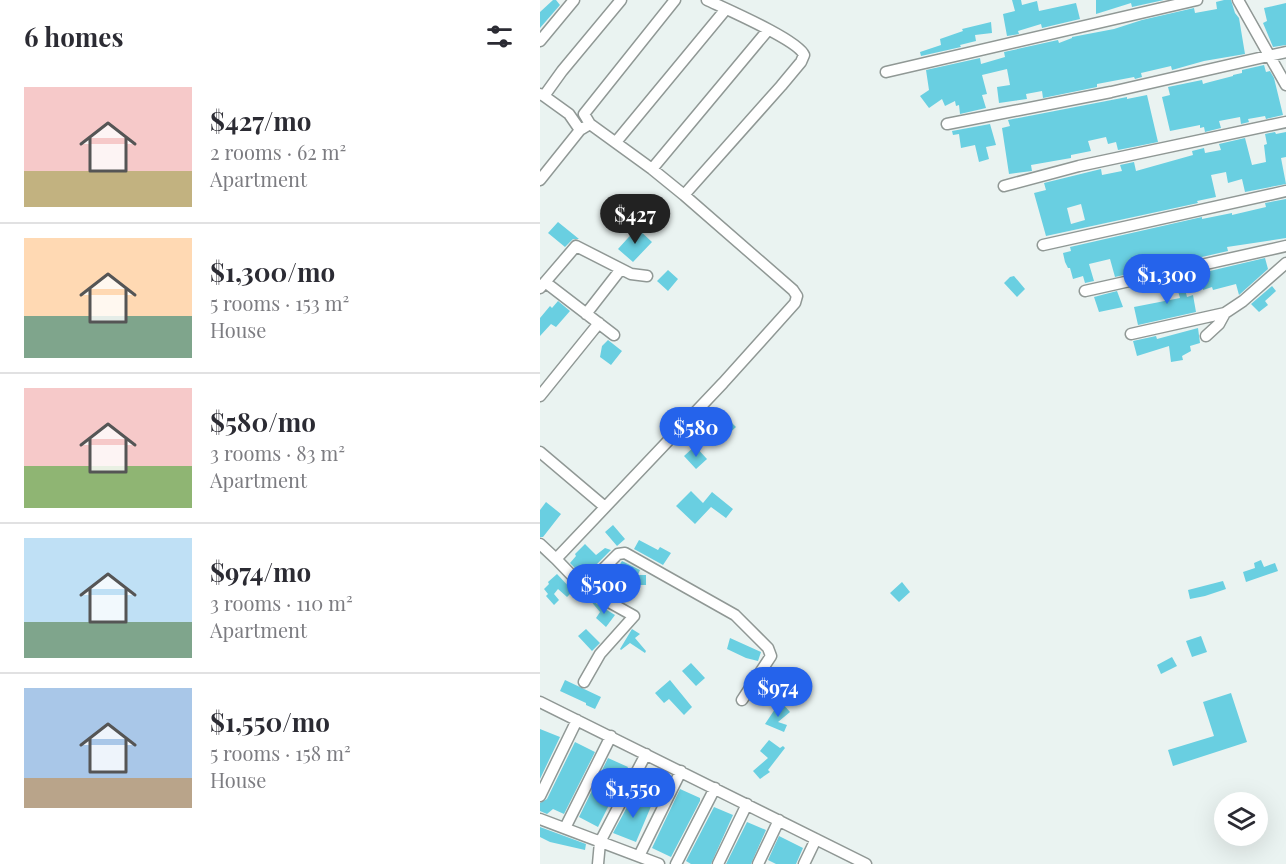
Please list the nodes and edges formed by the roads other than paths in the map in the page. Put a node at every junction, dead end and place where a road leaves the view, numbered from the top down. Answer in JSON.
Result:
{"nodes":[{"id":1,"x":574,"y":0,"type":"edge"},
{"id":2,"x":621,"y":0,"type":"edge"},
{"id":3,"x":675,"y":0,"type":"edge"},
{"id":4,"x":707,"y":0,"type":"edge"},
{"id":5,"x":1197,"y":0,"type":"edge"},
{"id":6,"x":1238,"y":0,"type":"edge"},
{"id":7,"x":726,"y":9,"type":"junction"},
{"id":8,"x":768,"y":30,"type":"junction"},
{"id":9,"x":540,"y":41,"type":"edge"},
{"id":10,"x":1286,"y":52,"type":"edge"},
{"id":11,"x":1271,"y":57,"type":"junction"},
{"id":12,"x":886,"y":72,"type":"dead end"},
{"id":13,"x":1286,"y":85,"type":"edge"},
{"id":14,"x":542,"y":95,"type":"edge"},
{"id":15,"x":1286,"y":122,"type":"edge"},
{"id":16,"x":590,"y":124,"type":"junction"},
{"id":17,"x":947,"y":124,"type":"dead end"},
{"id":18,"x":580,"y":130,"type":"junction"},
{"id":19,"x":616,"y":142,"type":"junction"},
{"id":20,"x":652,"y":169,"type":"junction"},
{"id":21,"x":540,"y":180,"type":"edge"},
{"id":22,"x":1004,"y":186,"type":"dead end"},
{"id":23,"x":1286,"y":191,"type":"edge"},
{"id":24,"x":684,"y":195,"type":"junction"},
{"id":25,"x":1043,"y":245,"type":"dead end"},
{"id":26,"x":1286,"y":246,"type":"edge"},
{"id":27,"x":1286,"y":263,"type":"edge"},
{"id":28,"x":621,"y":269,"type":"junction"},
{"id":29,"x":647,"y":276,"type":"dead end"},
{"id":30,"x":543,"y":285,"type":"edge"},
{"id":31,"x":1085,"y":291,"type":"dead end"},
{"id":32,"x":1225,"y":313,"type":"junction"},
{"id":33,"x":586,"y":314,"type":"junction"},
{"id":34,"x":599,"y":323,"type":"junction"},
{"id":35,"x":1131,"y":334,"type":"dead end"},
{"id":36,"x":614,"y":335,"type":"dead end"},
{"id":37,"x":1206,"y":336,"type":"dead end"},
{"id":38,"x":540,"y":396,"type":"edge"},
{"id":39,"x":540,"y":452,"type":"edge"},
{"id":40,"x":605,"y":507,"type":"junction"},
{"id":41,"x":540,"y":544,"type":"edge"},
{"id":42,"x":556,"y":559,"type":"junction"},
{"id":43,"x":584,"y":588,"type":"junction"},
{"id":44,"x":584,"y":682,"type":"dead end"},
{"id":45,"x":742,"y":700,"type":"dead end"},
{"id":46,"x":541,"y":704,"type":"edge"},
{"id":47,"x":577,"y":720,"type":"junction"},
{"id":48,"x":611,"y":736,"type":"junction"},
{"id":49,"x":646,"y":754,"type":"junction"},
{"id":50,"x":681,"y":771,"type":"junction"},
{"id":51,"x":715,"y":788,"type":"junction"},
{"id":52,"x":540,"y":796,"type":"edge"},
{"id":53,"x":747,"y":804,"type":"junction"},
{"id":54,"x":540,"y":819,"type":"edge"},
{"id":55,"x":779,"y":820,"type":"junction"},
{"id":56,"x":565,"y":828,"type":"junction"},
{"id":57,"x":816,"y":838,"type":"junction"},
{"id":58,"x":600,"y":842,"type":"junction"},
{"id":59,"x":639,"y":856,"type":"junction"},
{"id":60,"x":849,"y":860,"type":"edge"},
{"id":61,"x":598,"y":864,"type":"edge"},
{"id":62,"x":659,"y":864,"type":"edge"},
{"id":63,"x":675,"y":864,"type":"edge"},
{"id":64,"x":718,"y":864,"type":"edge"},
{"id":65,"x":759,"y":864,"type":"edge"},
{"id":66,"x":804,"y":864,"type":"edge"},
{"id":67,"x":866,"y":864,"type":"edge"}],
"edges":[{"from":1,"to":9,"type":"street"},
{"from":2,"to":14,"type":"street"},
{"from":3,"to":16,"type":"street"},
{"from":4,"to":7,"type":"street"},
{"from":5,"to":12,"type":"street"},
{"from":6,"to":11,"type":"street"},
{"from":7,"to":8,"type":"street"},
{"from":7,"to":19,"type":"street"},
{"from":8,"to":20,"type":"street"},
{"from":8,"to":24,"type":"street"},
{"from":10,"to":11,"type":"street"},
{"from":11,"to":13,"type":"street"},
{"from":11,"to":17,"type":"street"},
{"from":14,"to":18,"type":"street"},
{"from":15,"to":22,"type":"street"},
{"from":16,"to":18,"type":"street"},
{"from":16,"to":19,"type":"street"},
{"from":18,"to":21,"type":"street"},
{"from":19,"to":20,"type":"street"},
{"from":20,"to":24,"type":"street"},
{"from":23,"to":25,"type":"street"},
{"from":24,"to":40,"type":"street"},
{"from":26,"to":31,"type":"street"},
{"from":27,"to":32,"type":"street"},
{"from":28,"to":29,"type":"street"},
{"from":28,"to":30,"type":"street"},
{"from":28,"to":33,"type":"street"},
{"from":30,"to":33,"type":"street"},
{"from":32,"to":35,"type":"street"},
{"from":32,"to":37,"type":"street"},
{"from":33,"to":34,"type":"street"},
{"from":34,"to":36,"type":"street"},
{"from":34,"to":38,"type":"street"},
{"from":39,"to":40,"type":"street"},
{"from":40,"to":42,"type":"street"},
{"from":41,"to":42,"type":"street"},
{"from":42,"to":43,"type":"street"},
{"from":43,"to":44,"type":"street"},
{"from":43,"to":45,"type":"street"},
{"from":46,"to":47,"type":"street"},
{"from":47,"to":48,"type":"street"},
{"from":47,"to":52,"type":"street"},
{"from":48,"to":49,"type":"street"},
{"from":48,"to":56,"type":"street"},
{"from":49,"to":50,"type":"street"},
{"from":49,"to":58,"type":"street"},
{"from":50,"to":51,"type":"street"},
{"from":50,"to":59,"type":"street"},
{"from":51,"to":53,"type":"street"},
{"from":51,"to":63,"type":"street"},
{"from":53,"to":55,"type":"street"},
{"from":53,"to":64,"type":"street"},
{"from":54,"to":56,"type":"street"},
{"from":55,"to":57,"type":"street"},
{"from":55,"to":65,"type":"street"},
{"from":56,"to":58,"type":"street"},
{"from":57,"to":60,"type":"street"},
{"from":57,"to":66,"type":"street"},
{"from":58,"to":59,"type":"street"},
{"from":58,"to":61,"type":"street"},
{"from":59,"to":62,"type":"street"},
{"from":60,"to":67,"type":"street"}]}
